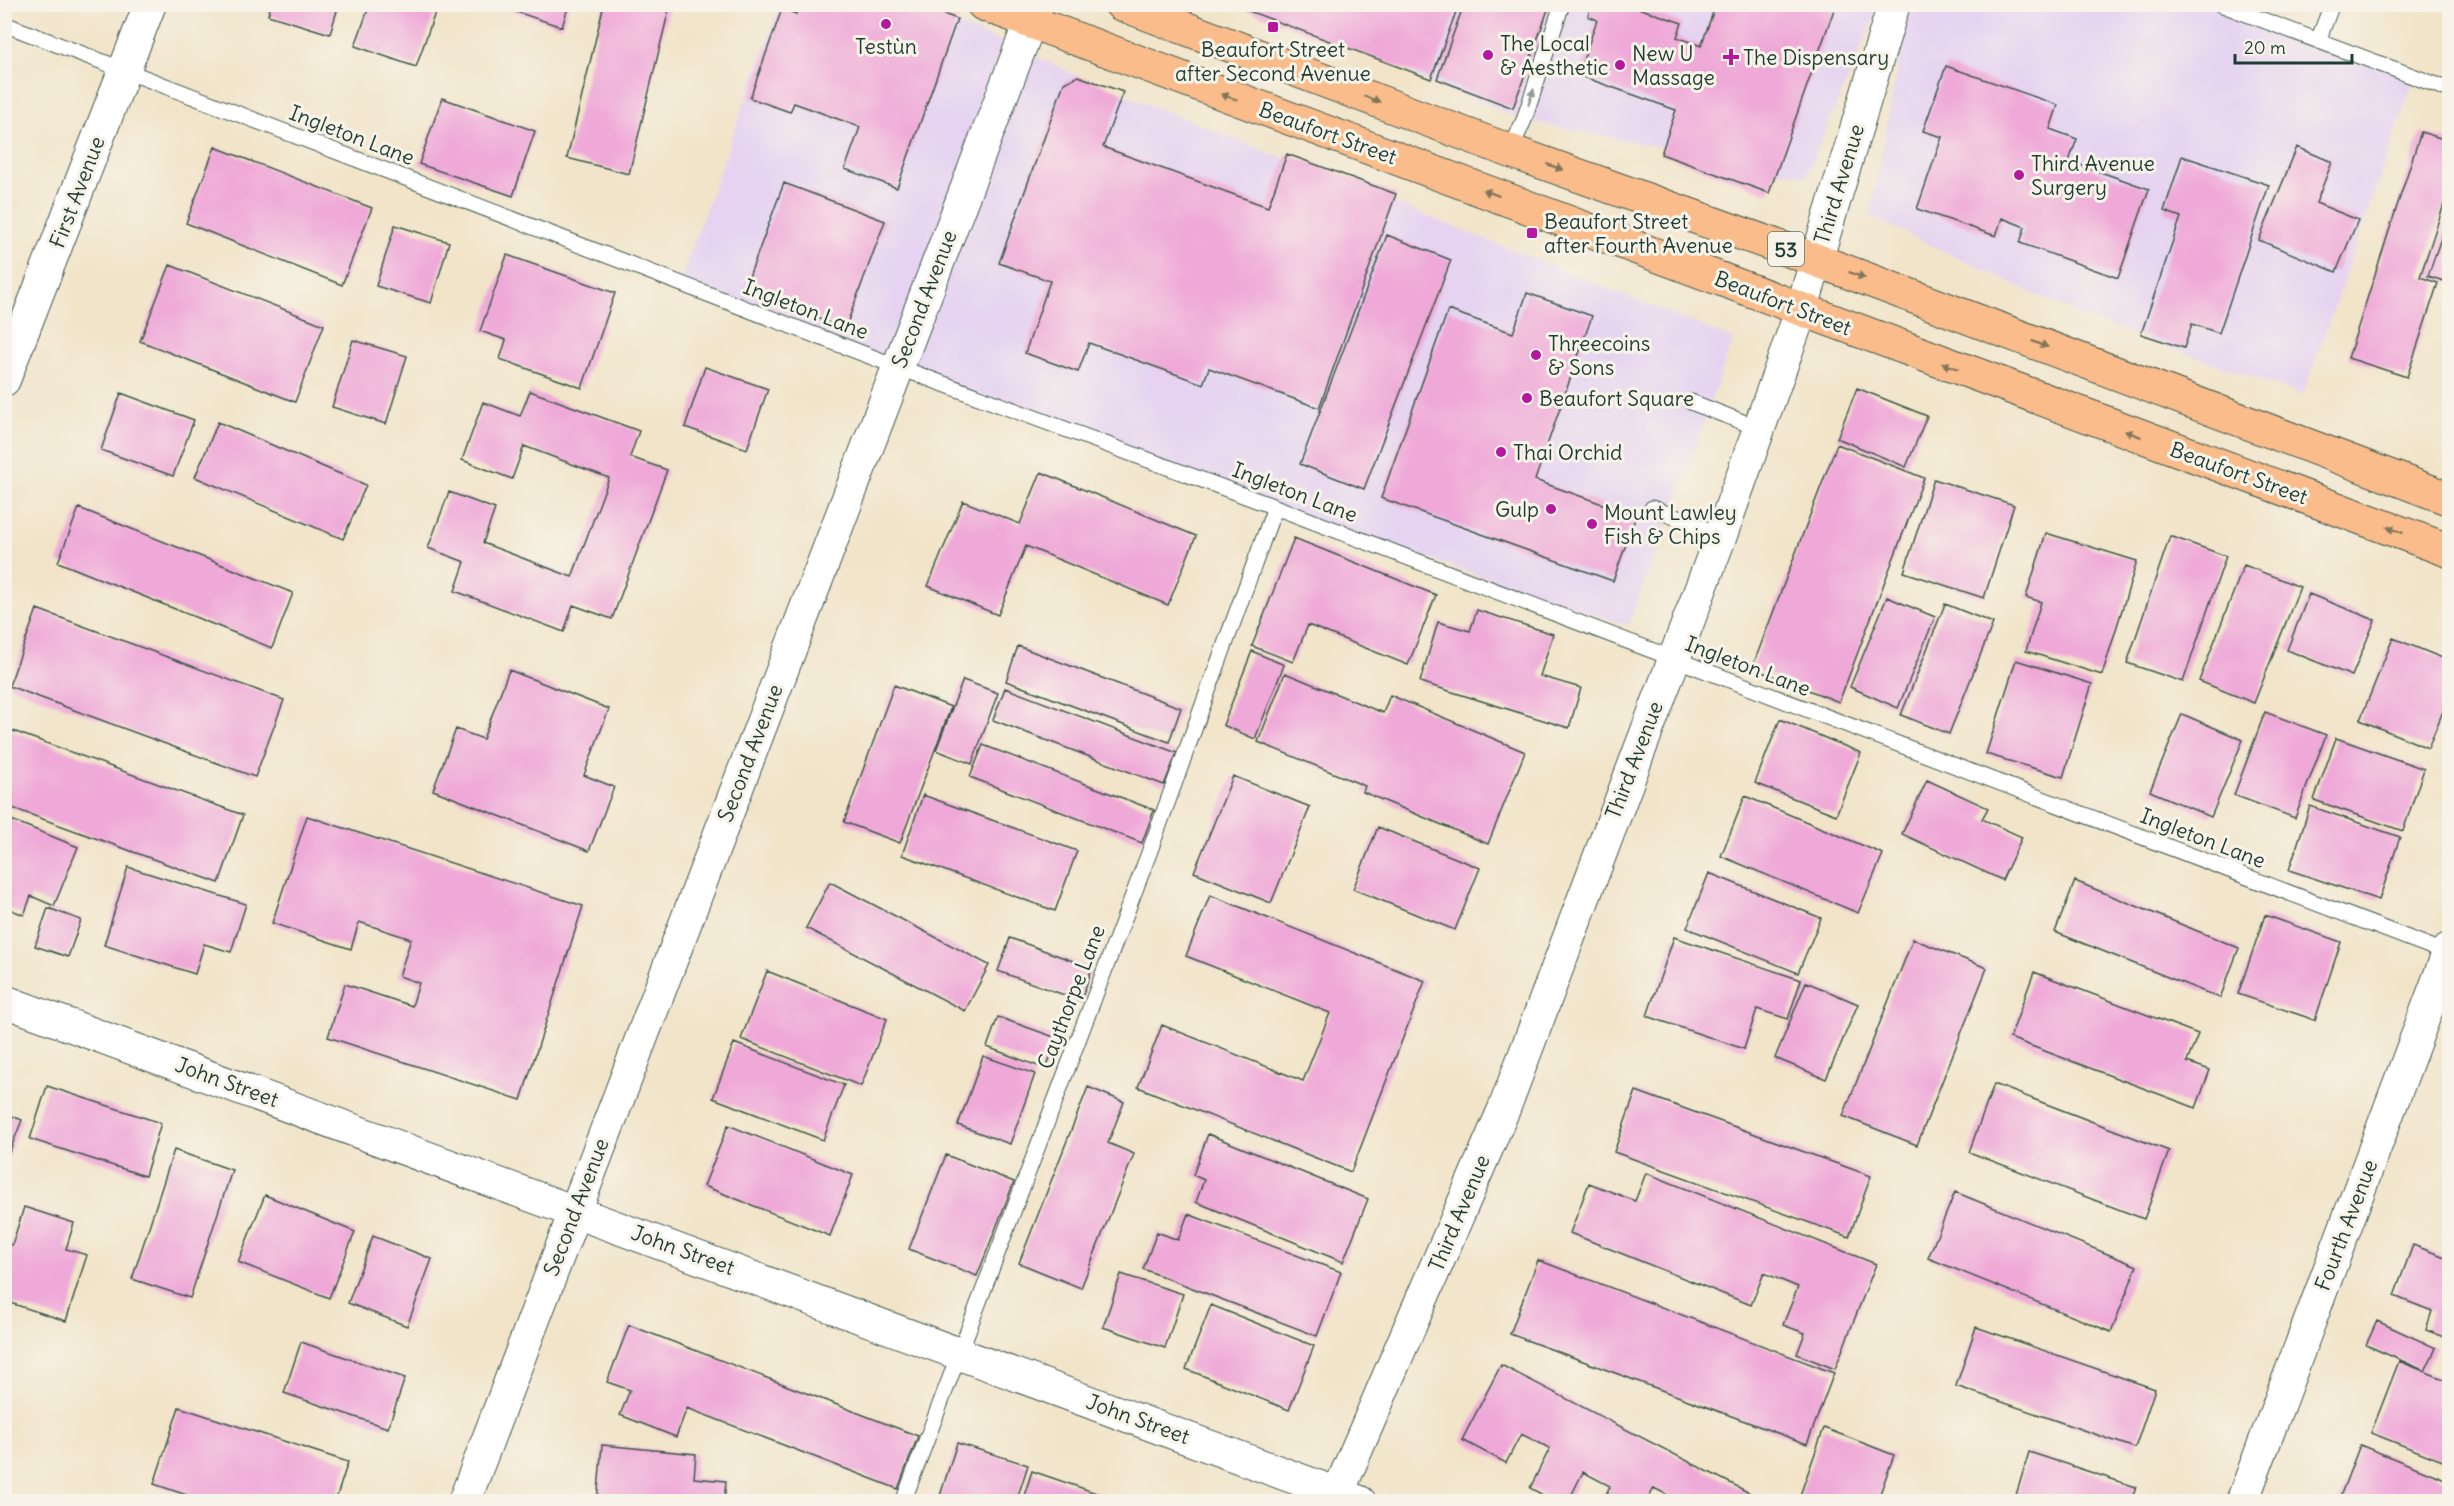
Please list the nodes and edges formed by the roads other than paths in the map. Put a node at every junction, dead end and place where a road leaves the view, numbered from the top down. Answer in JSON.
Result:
{"nodes":[{"id":1,"x":150,"y":4,"type":"edge"},
{"id":2,"x":983,"y":4,"type":"edge"},
{"id":3,"x":1121,"y":4,"type":"edge"},
{"id":4,"x":1562,"y":4,"type":"edge"},
{"id":5,"x":1894,"y":4,"type":"edge"},
{"id":6,"x":2220,"y":4,"type":"edge"},
{"id":7,"x":2332,"y":4,"type":"edge"},
{"id":8,"x":1034,"y":14,"type":"edge"},
{"id":9,"x":4,"y":24,"type":"edge"},
{"id":10,"x":2318,"y":41,"type":"junction"},
{"id":11,"x":125,"y":70,"type":"junction"},
{"id":12,"x":2450,"y":90,"type":"edge"},
{"id":13,"x":1510,"y":151,"type":"junction"},
{"id":14,"x":1816,"y":260,"type":"junction"},
{"id":15,"x":1801,"y":311,"type":"junction"},
{"id":16,"x":898,"y":367,"type":"junction"},
{"id":17,"x":4,"y":380,"type":"edge"},
{"id":18,"x":1691,"y":402,"type":"dead end"},
{"id":19,"x":1758,"y":428,"type":"junction"},
{"id":20,"x":2450,"y":499,"type":"edge"},
{"id":21,"x":1275,"y":507,"type":"junction"},
{"id":22,"x":1652,"y":507,"type":"dead end"},
{"id":23,"x":1720,"y":535,"type":"junction"},
{"id":24,"x":2450,"y":550,"type":"edge"},
{"id":25,"x":1672,"y":660,"type":"junction"},
{"id":26,"x":2449,"y":951,"type":"edge"},
{"id":27,"x":4,"y":1001,"type":"edge"},
{"id":28,"x":575,"y":1210,"type":"junction"},
{"id":29,"x":958,"y":1352,"type":"junction"},
{"id":30,"x":1344,"y":1499,"type":"edge"},
{"id":31,"x":464,"y":1502,"type":"edge"},
{"id":32,"x":903,"y":1502,"type":"edge"},
{"id":33,"x":2242,"y":1502,"type":"edge"}],
"edges":[{"from":1,"to":11,"type":"street","name":"First Avenue"},
{"from":2,"to":8,"type":"main road","name":"Beaufort Street","number":"53"},
{"from":3,"to":13,"type":"main road","number":"53","one_way":true},
{"from":13,"to":4,"type":"lane","one_way":true},
{"from":5,"to":14,"type":"street","name":"Third Avenue"},
{"from":6,"to":10,"type":"lane"},
{"from":7,"to":10,"type":"lane"},
{"from":15,"to":8,"type":"main road","name":"Beaufort Street","number":"53","one_way":true},
{"from":8,"to":16,"type":"street","name":"Second Avenue"},
{"from":9,"to":11,"type":"lane","name":"Ingleton Lane"},
{"from":10,"to":12,"type":"lane"},
{"from":11,"to":16,"type":"lane","name":"Ingleton Lane"},
{"from":11,"to":17,"type":"street","name":"First Avenue"},
{"from":13,"to":14,"type":"main road","number":"53","one_way":true},
{"from":14,"to":15,"type":"street","name":"Third Avenue"},
{"from":14,"to":20,"type":"main road","number":"53","one_way":true},
{"from":15,"to":19,"type":"street","name":"Third Avenue"},
{"from":24,"to":15,"type":"main road","name":"Beaufort Street","number":"53","one_way":true},
{"from":16,"to":21,"type":"lane","name":"Ingleton Lane"},
{"from":16,"to":28,"type":"street","name":"Second Avenue"},
{"from":18,"to":19,"type":"lane"},
{"from":19,"to":23,"type":"street","name":"Third Avenue"},
{"from":21,"to":25,"type":"lane","name":"Ingleton Lane"},
{"from":21,"to":29,"type":"lane","name":"Caythorpe Lane"},
{"from":22,"to":23,"type":"lane"},
{"from":23,"to":25,"type":"street","name":"Third Avenue"},
{"from":25,"to":26,"type":"lane","name":"Ingleton Lane"},
{"from":25,"to":30,"type":"street","name":"Third Avenue"},
{"from":26,"to":33,"type":"street","name":"Fourth Avenue"},
{"from":27,"to":28,"type":"street","name":"John Street"},
{"from":28,"to":29,"type":"street","name":"John Street"},
{"from":28,"to":31,"type":"street","name":"Second Avenue"},
{"from":29,"to":30,"type":"street","name":"John Street"},
{"from":29,"to":32,"type":"lane","name":"Caythorpe Lane"}]}
